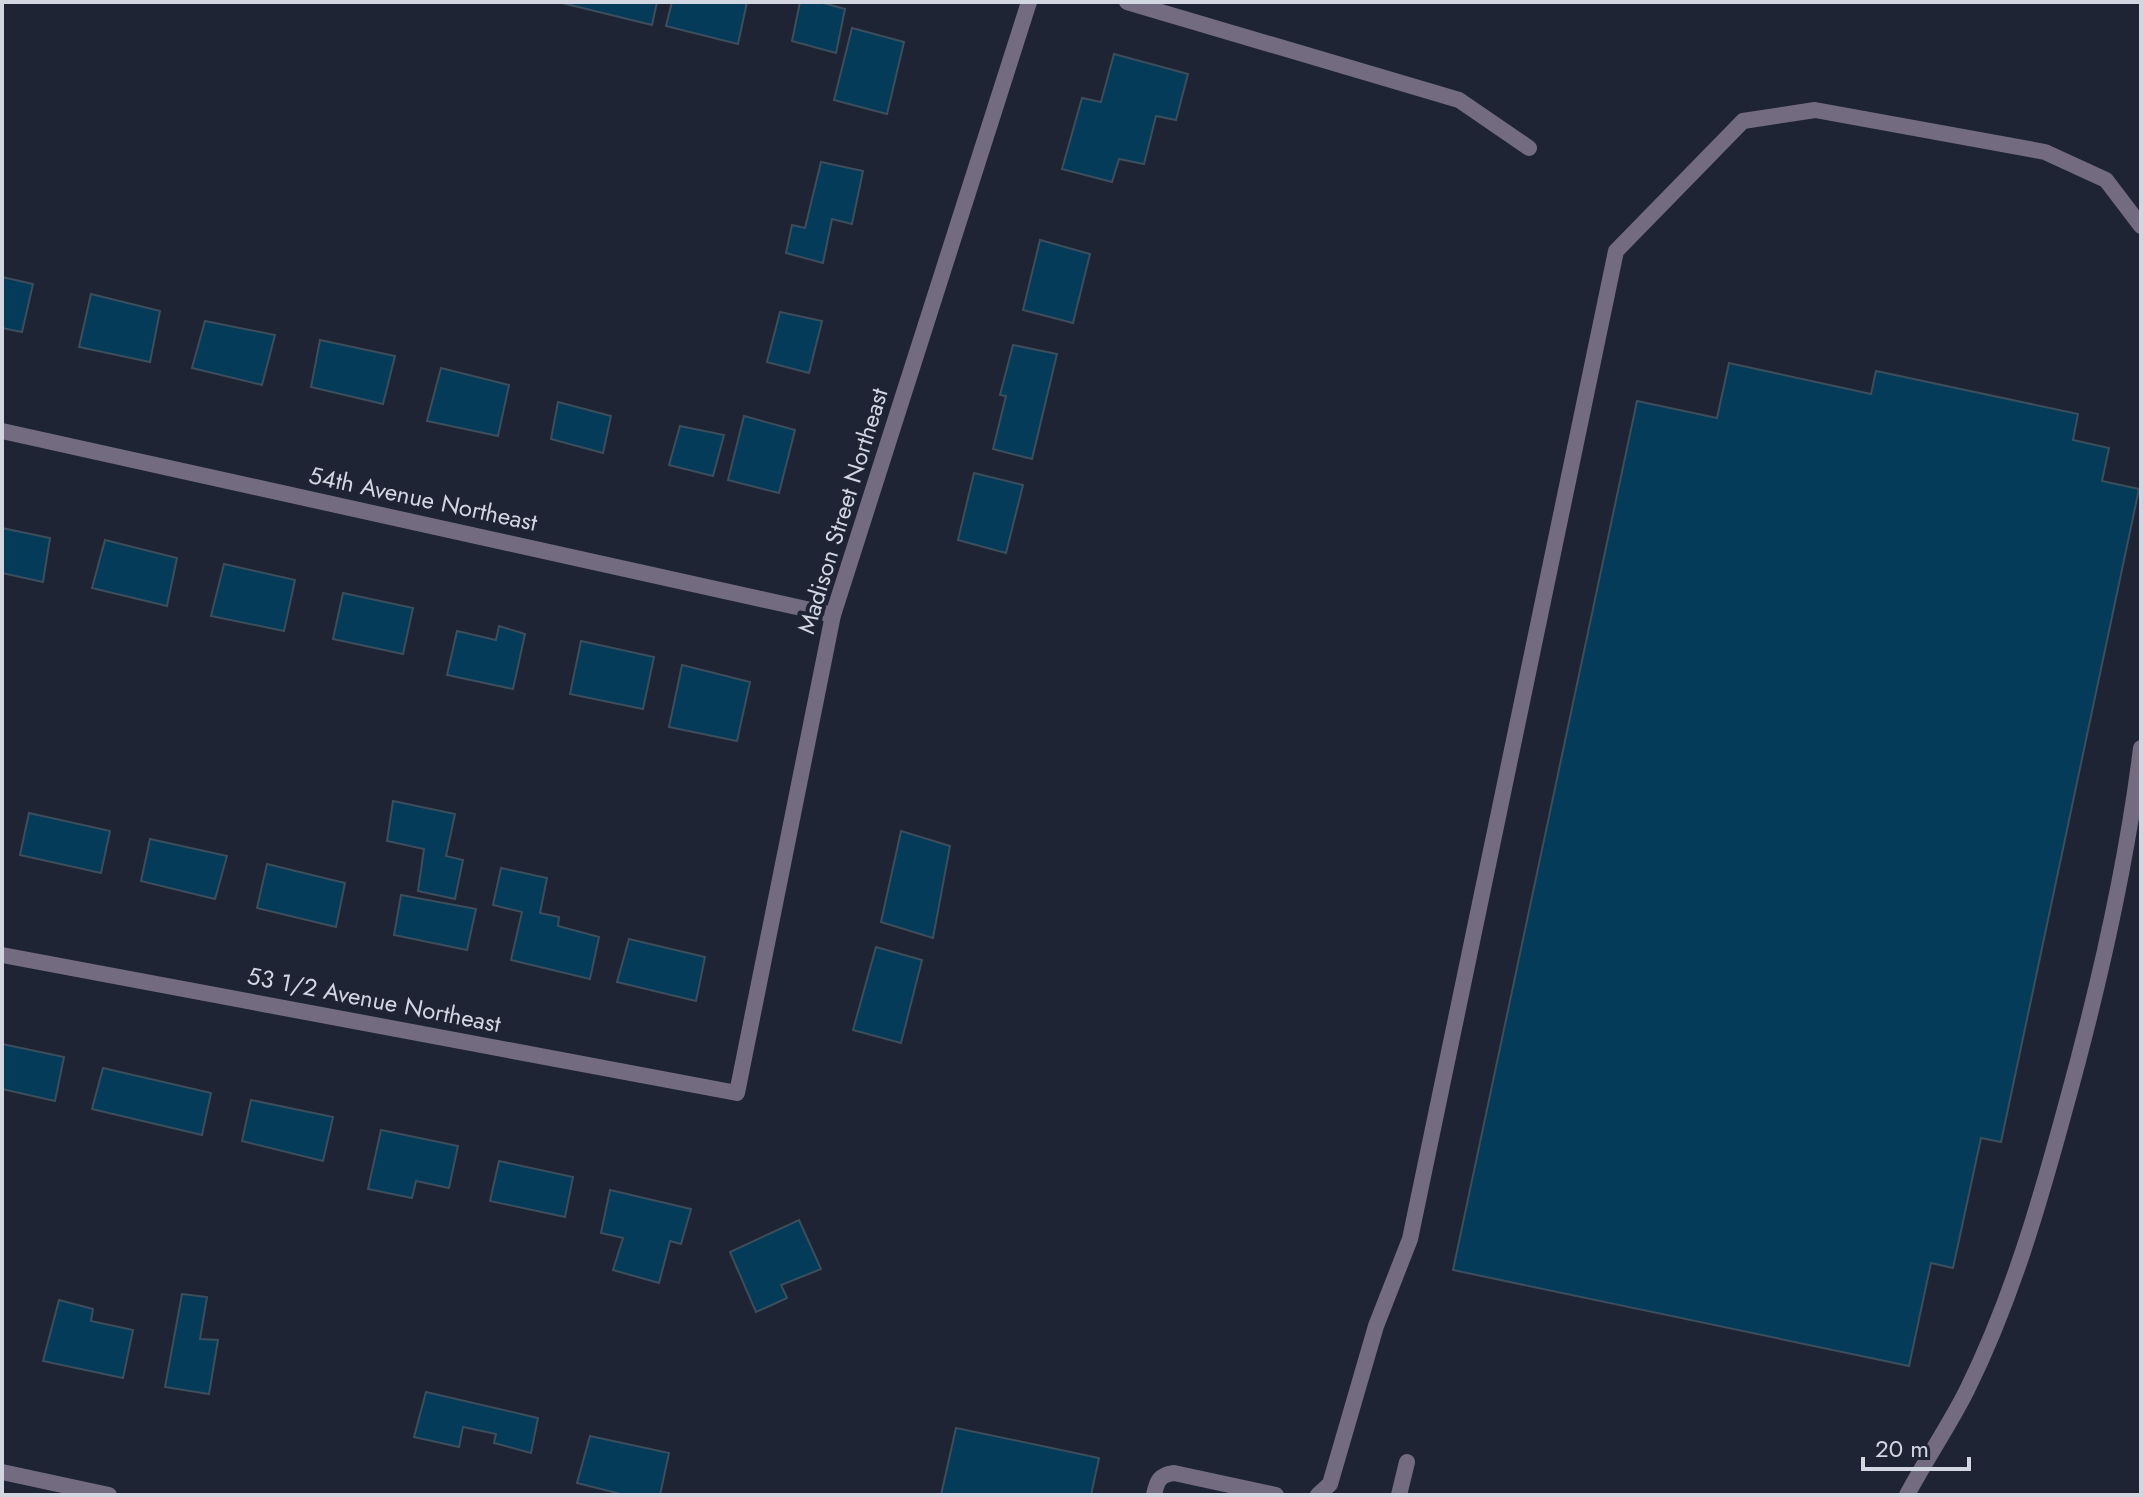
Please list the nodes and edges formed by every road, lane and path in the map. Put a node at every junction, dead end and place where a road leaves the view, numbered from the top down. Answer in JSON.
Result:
{"nodes":[{"id":1,"x":1029,"y":2,"type":"edge"},
{"id":2,"x":1127,"y":2,"type":"edge"},
{"id":3,"x":1529,"y":148,"type":"dead end"},
{"id":4,"x":2141,"y":226,"type":"edge"},
{"id":5,"x":2,"y":431,"type":"edge"},
{"id":6,"x":833,"y":615,"type":"junction"},
{"id":7,"x":2141,"y":748,"type":"edge"},
{"id":8,"x":2,"y":955,"type":"edge"},
{"id":9,"x":737,"y":1093,"type":"joint"},
{"id":10,"x":1407,"y":1462,"type":"dead end"},
{"id":11,"x":2,"y":1472,"type":"edge"},
{"id":12,"x":109,"y":1495,"type":"edge"},
{"id":13,"x":1154,"y":1495,"type":"edge"},
{"id":14,"x":1276,"y":1495,"type":"edge"},
{"id":15,"x":1318,"y":1495,"type":"edge"},
{"id":16,"x":1399,"y":1495,"type":"edge"},
{"id":17,"x":1907,"y":1495,"type":"edge"}],
"edges":[{"from":1,"to":6,"type":"street","name":"Madison Street Northeast"},
{"from":2,"to":3,"type":"street"},
{"from":4,"to":15,"type":"street"},
{"from":5,"to":6,"type":"street","name":"54th Avenue Northeast"},
{"from":6,"to":9,"type":"street","name":"Madison Street Northeast"},
{"from":7,"to":17,"type":"street"},
{"from":8,"to":9,"type":"street","name":"53 1/2 Avenue Northeast"},
{"from":10,"to":16,"type":"street"},
{"from":11,"to":12,"type":"street"},
{"from":13,"to":14,"type":"street"}]}
